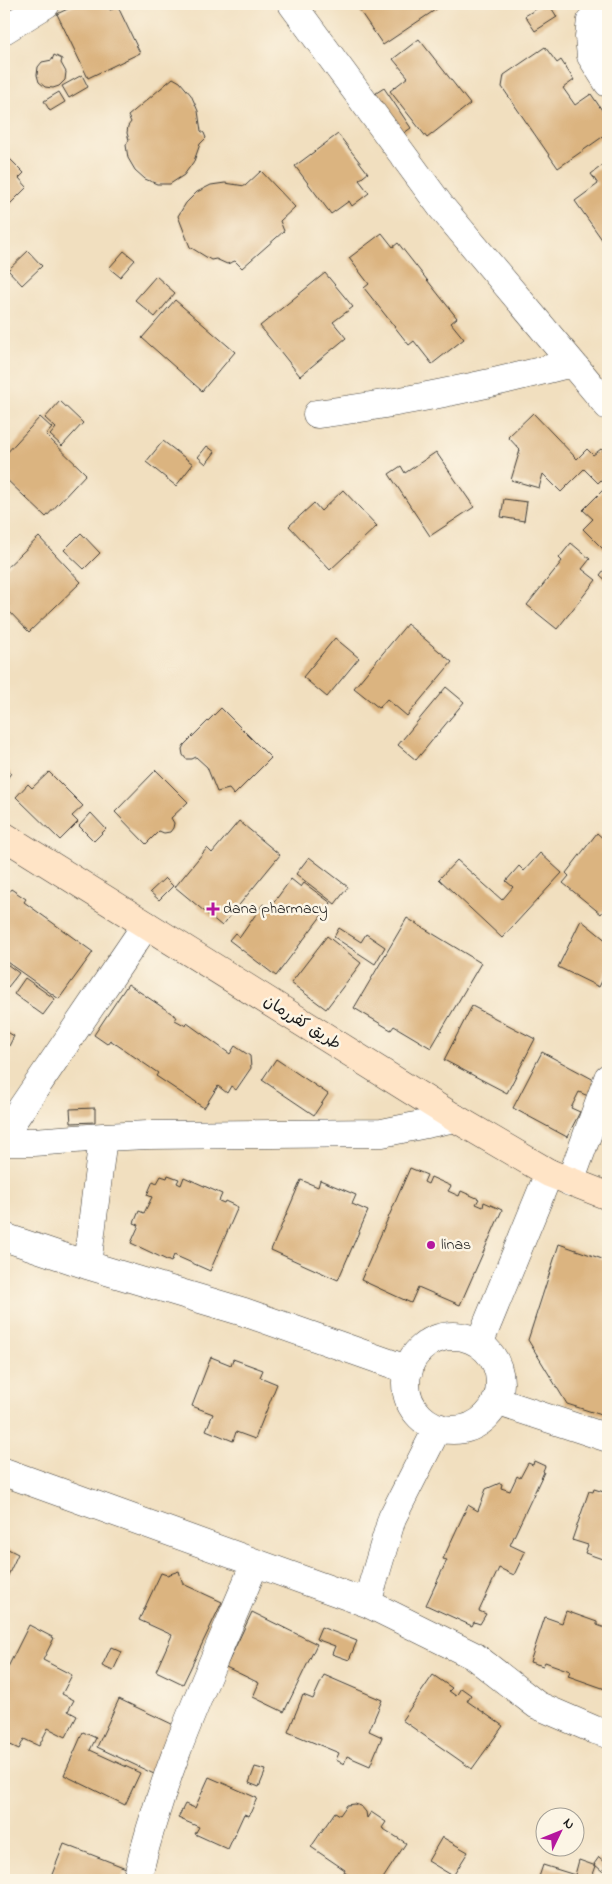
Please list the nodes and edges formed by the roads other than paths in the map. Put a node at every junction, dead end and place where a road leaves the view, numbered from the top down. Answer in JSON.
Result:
{"nodes":[{"id":1,"x":46,"y":4,"type":"edge"},
{"id":2,"x":292,"y":4,"type":"edge"},
{"id":3,"x":605,"y":4,"type":"edge"},
{"id":4,"x":4,"y":30,"type":"edge"},
{"id":5,"x":608,"y":83,"type":"edge"},
{"id":6,"x":572,"y":364,"type":"junction"},
{"id":7,"x":608,"y":406,"type":"edge"},
{"id":8,"x":317,"y":414,"type":"dead end"},
{"id":9,"x":4,"y":836,"type":"edge"},
{"id":10,"x":146,"y":925,"type":"junction"},
{"id":11,"x":608,"y":1078,"type":"edge"},
{"id":12,"x":455,"y":1118,"type":"junction"},
{"id":13,"x":4,"y":1134,"type":"edge"},
{"id":14,"x":103,"y":1137,"type":"junction"},
{"id":15,"x":4,"y":1142,"type":"edge"},
{"id":16,"x":559,"y":1178,"type":"junction"},
{"id":17,"x":608,"y":1196,"type":"edge"},
{"id":18,"x":4,"y":1237,"type":"edge"},
{"id":19,"x":87,"y":1265,"type":"junction"},
{"id":20,"x":479,"y":1344,"type":"junction"},
{"id":21,"x":409,"y":1370,"type":"junction"},
{"id":22,"x":496,"y":1401,"type":"junction"},
{"id":23,"x":438,"y":1428,"type":"junction"},
{"id":24,"x":608,"y":1438,"type":"edge"},
{"id":25,"x":4,"y":1472,"type":"edge"},
{"id":26,"x":256,"y":1563,"type":"junction"},
{"id":27,"x":367,"y":1603,"type":"junction"},
{"id":28,"x":608,"y":1734,"type":"edge"},
{"id":29,"x":137,"y":1880,"type":"edge"}],
"edges":[{"from":1,"to":4,"type":"street"},
{"from":2,"to":6,"type":"street"},
{"from":3,"to":5,"type":"street"},
{"from":6,"to":7,"type":"street"},
{"from":6,"to":8,"type":"street"},
{"from":9,"to":10,"type":"main road","name":"طريق كفررمان"},
{"from":10,"to":12,"type":"main road","name":"طريق كفررمان"},
{"from":10,"to":13,"type":"street"},
{"from":11,"to":16,"type":"street"},
{"from":12,"to":14,"type":"street"},
{"from":12,"to":16,"type":"main road","name":"طريق كفررمان"},
{"from":14,"to":15,"type":"street"},
{"from":14,"to":19,"type":"street"},
{"from":16,"to":17,"type":"main road","name":"طريق كفررمان"},
{"from":16,"to":20,"type":"street"},
{"from":18,"to":19,"type":"street"},
{"from":19,"to":21,"type":"street"},
{"from":20,"to":21,"type":"street"},
{"from":20,"to":22,"type":"street"},
{"from":21,"to":23,"type":"street"},
{"from":22,"to":23,"type":"street"},
{"from":22,"to":24,"type":"street"},
{"from":23,"to":27,"type":"street"},
{"from":25,"to":26,"type":"street"},
{"from":26,"to":27,"type":"street"},
{"from":26,"to":29,"type":"street"},
{"from":27,"to":28,"type":"street"}]}
